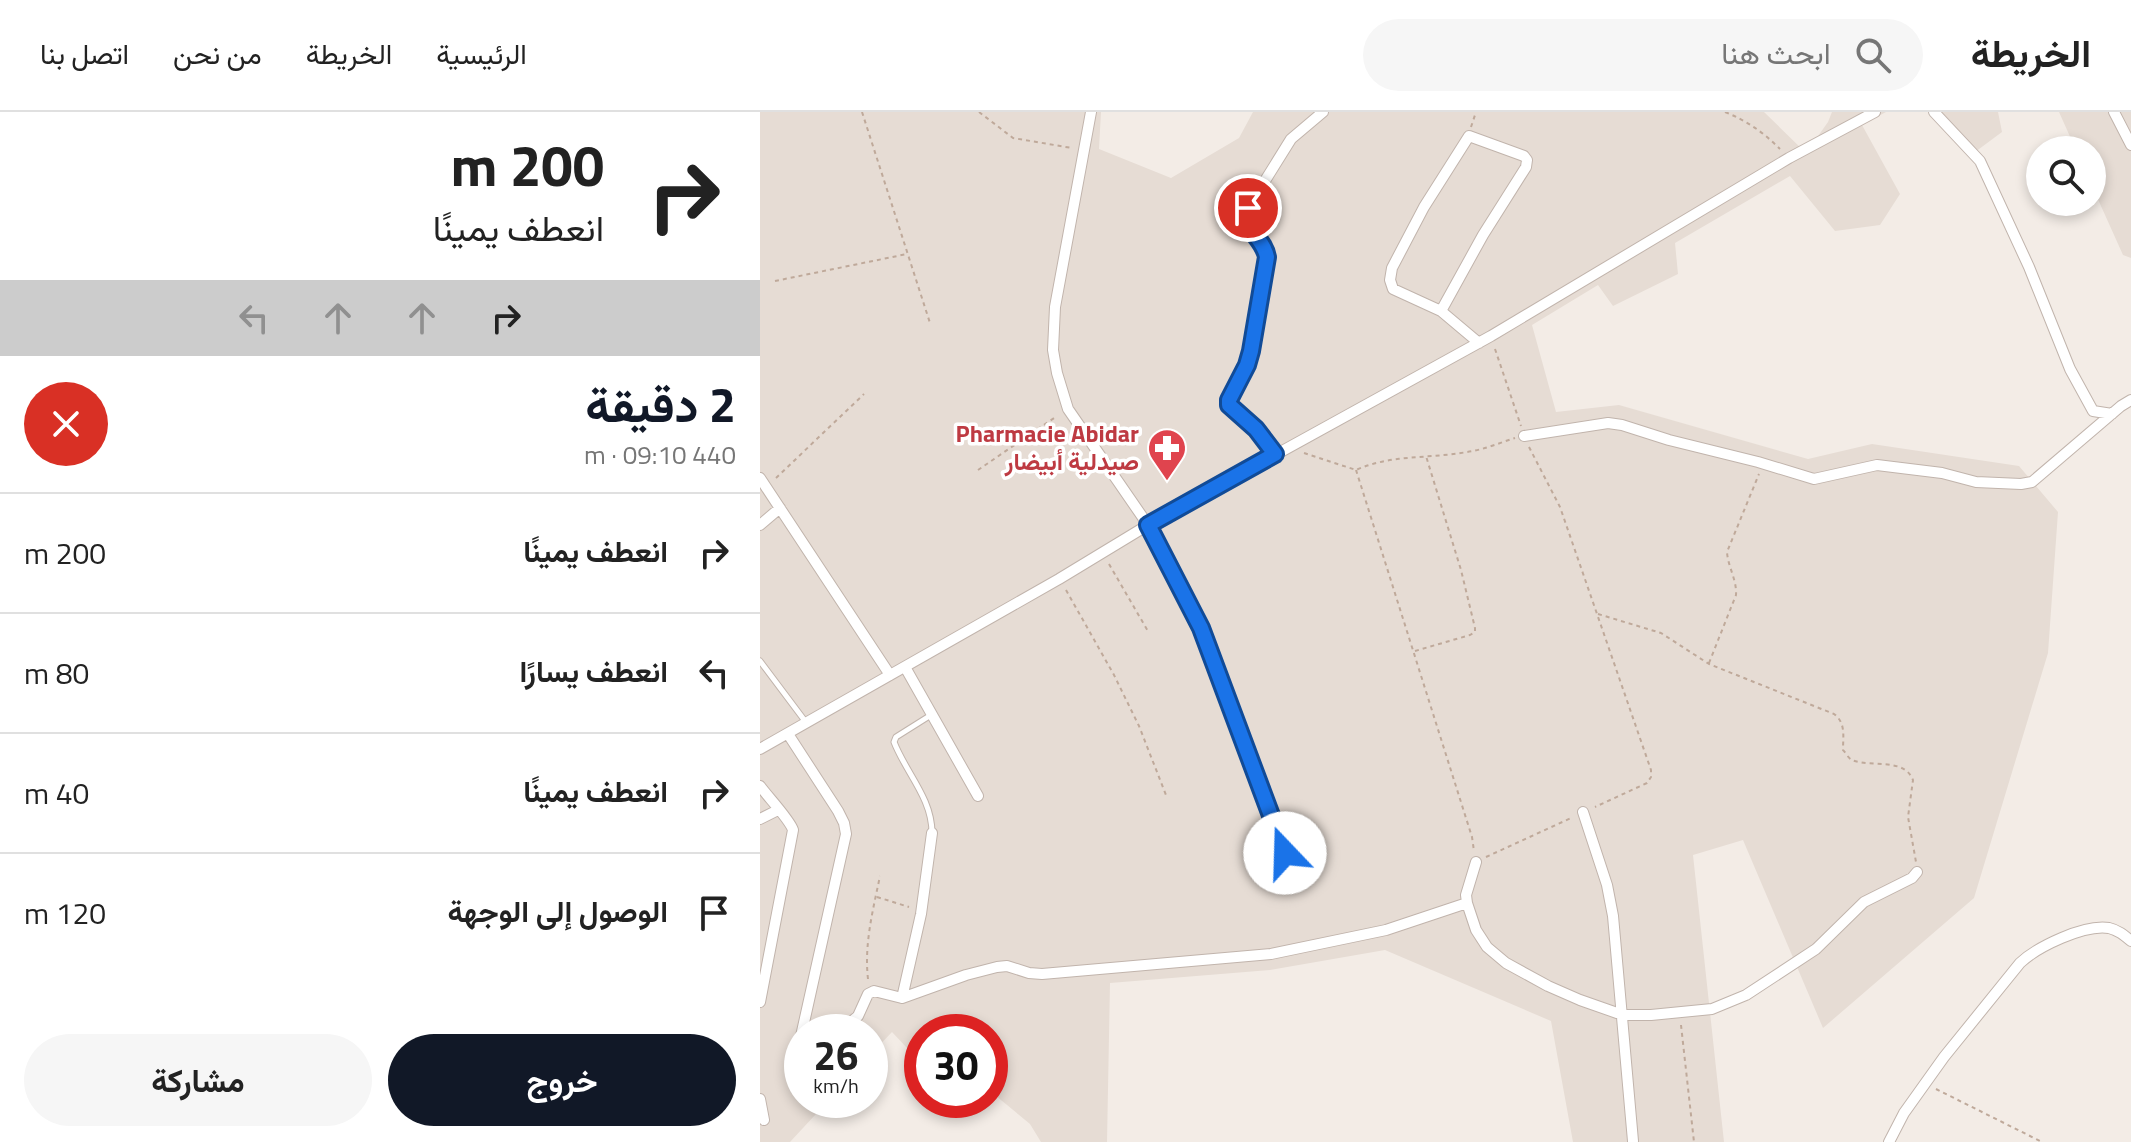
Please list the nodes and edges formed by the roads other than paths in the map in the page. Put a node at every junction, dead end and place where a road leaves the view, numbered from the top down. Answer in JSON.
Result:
{"nodes":[{"id":1,"x":1091,"y":112,"type":"edge"},
{"id":2,"x":1323,"y":112,"type":"edge"},
{"id":3,"x":1875,"y":112,"type":"edge"},
{"id":4,"x":1934,"y":112,"type":"edge"},
{"id":5,"x":2114,"y":112,"type":"edge"},
{"id":6,"x":2131,"y":145,"type":"edge"},
{"id":7,"x":1441,"y":311,"type":"junction"},
{"id":8,"x":1479,"y":343,"type":"junction"},
{"id":9,"x":2131,"y":400,"type":"edge"},
{"id":10,"x":2112,"y":414,"type":"junction"},
{"id":11,"x":1524,"y":436,"type":"road end"},
{"id":12,"x":1275,"y":454,"type":"junction"},
{"id":13,"x":763,"y":483,"type":"edge"},
{"id":14,"x":780,"y":508,"type":"junction"},
{"id":15,"x":760,"y":525,"type":"edge"},
{"id":16,"x":1148,"y":525,"type":"junction"},
{"id":17,"x":760,"y":661,"type":"edge"},
{"id":18,"x":905,"y":667,"type":"junction"},
{"id":19,"x":890,"y":675,"type":"junction"},
{"id":20,"x":932,"y":714,"type":"junction"},
{"id":21,"x":806,"y":724,"type":"junction"},
{"id":22,"x":788,"y":734,"type":"junction"},
{"id":23,"x":760,"y":749,"type":"edge"},
{"id":24,"x":760,"y":786,"type":"edge"},
{"id":25,"x":978,"y":796,"type":"dead end"},
{"id":26,"x":778,"y":810,"type":"junction"},
{"id":27,"x":1583,"y":812,"type":"road end"},
{"id":28,"x":760,"y":819,"type":"edge"},
{"id":29,"x":932,"y":833,"type":"joint"},
{"id":30,"x":1285,"y":853,"type":"dead end"},
{"id":31,"x":1476,"y":862,"type":"road end"},
{"id":32,"x":1917,"y":872,"type":"road end"},
{"id":33,"x":1467,"y":903,"type":"junction"},
{"id":34,"x":2131,"y":941,"type":"edge"},
{"id":35,"x":902,"y":998,"type":"junction"},
{"id":36,"x":760,"y":1002,"type":"edge"},
{"id":37,"x":806,"y":1014,"type":"edge"},
{"id":38,"x":859,"y":1014,"type":"edge"},
{"id":39,"x":1623,"y":1014,"type":"junction"},
{"id":40,"x":760,"y":1099,"type":"edge"},
{"id":41,"x":764,"y":1120,"type":"dead end"},
{"id":42,"x":1633,"y":1141,"type":"edge"},
{"id":43,"x":1889,"y":1142,"type":"edge"}],
"edges":[{"from":1,"to":16,"type":"street"},
{"from":2,"to":12,"type":"street"},
{"from":3,"to":8,"type":"street"},
{"from":4,"to":10,"type":"street"},
{"from":5,"to":6,"type":"street"},
{"from":7,"to":7,"type":"street"},
{"from":7,"to":8,"type":"street"},
{"from":8,"to":12,"type":"street"},
{"from":9,"to":10,"type":"street"},
{"from":10,"to":11,"type":"street"},
{"from":12,"to":16,"type":"street"},
{"from":13,"to":14,"type":"street"},
{"from":14,"to":15,"type":"street"},
{"from":14,"to":19,"type":"street"},
{"from":16,"to":18,"type":"street"},
{"from":16,"to":30,"type":"street"},
{"from":17,"to":21,"type":"lane"},
{"from":18,"to":19,"type":"street"},
{"from":18,"to":20,"type":"street"},
{"from":19,"to":21,"type":"street"},
{"from":20,"to":25,"type":"street"},
{"from":20,"to":29,"type":"lane"},
{"from":21,"to":22,"type":"street"},
{"from":22,"to":23,"type":"street"},
{"from":22,"to":37,"type":"street"},
{"from":24,"to":26,"type":"street"},
{"from":26,"to":28,"type":"street"},
{"from":26,"to":36,"type":"street"},
{"from":27,"to":39,"type":"street"},
{"from":29,"to":35,"type":"street"},
{"from":31,"to":33,"type":"street"},
{"from":32,"to":39,"type":"street"},
{"from":33,"to":35,"type":"street"},
{"from":33,"to":39,"type":"street"},
{"from":34,"to":43,"type":"street"},
{"from":35,"to":38,"type":"street"},
{"from":39,"to":42,"type":"street"},
{"from":40,"to":41,"type":"street"}]}
